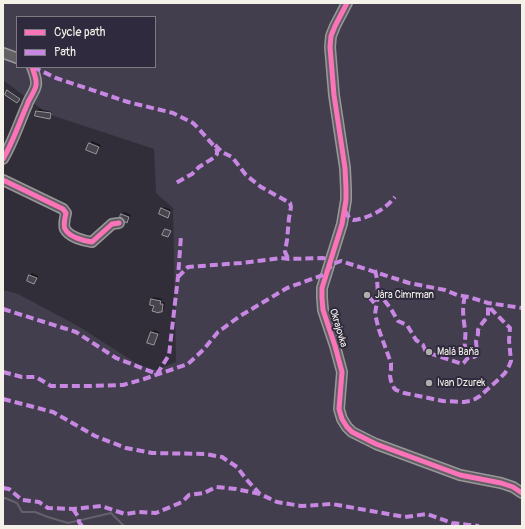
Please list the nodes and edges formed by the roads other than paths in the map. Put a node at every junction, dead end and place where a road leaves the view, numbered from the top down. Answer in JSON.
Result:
{"nodes":[{"id":1,"x":347,"y":3,"type":"edge"},
{"id":2,"x":3,"y":53,"type":"edge"},
{"id":3,"x":16,"y":58,"type":"edge"},
{"id":4,"x":32,"y":68,"type":"edge"},
{"id":5,"x":3,"y":159,"type":"edge"},
{"id":6,"x":3,"y":180,"type":"edge"},
{"id":7,"x":119,"y":223,"type":"dead end"},
{"id":8,"x":522,"y":493,"type":"edge"}],
"edges":[{"from":1,"to":8,"type":"street","name":"Okrajovka"},
{"from":2,"to":3,"type":"street"},
{"from":4,"to":5,"type":"street"},
{"from":6,"to":7,"type":"street"}]}
